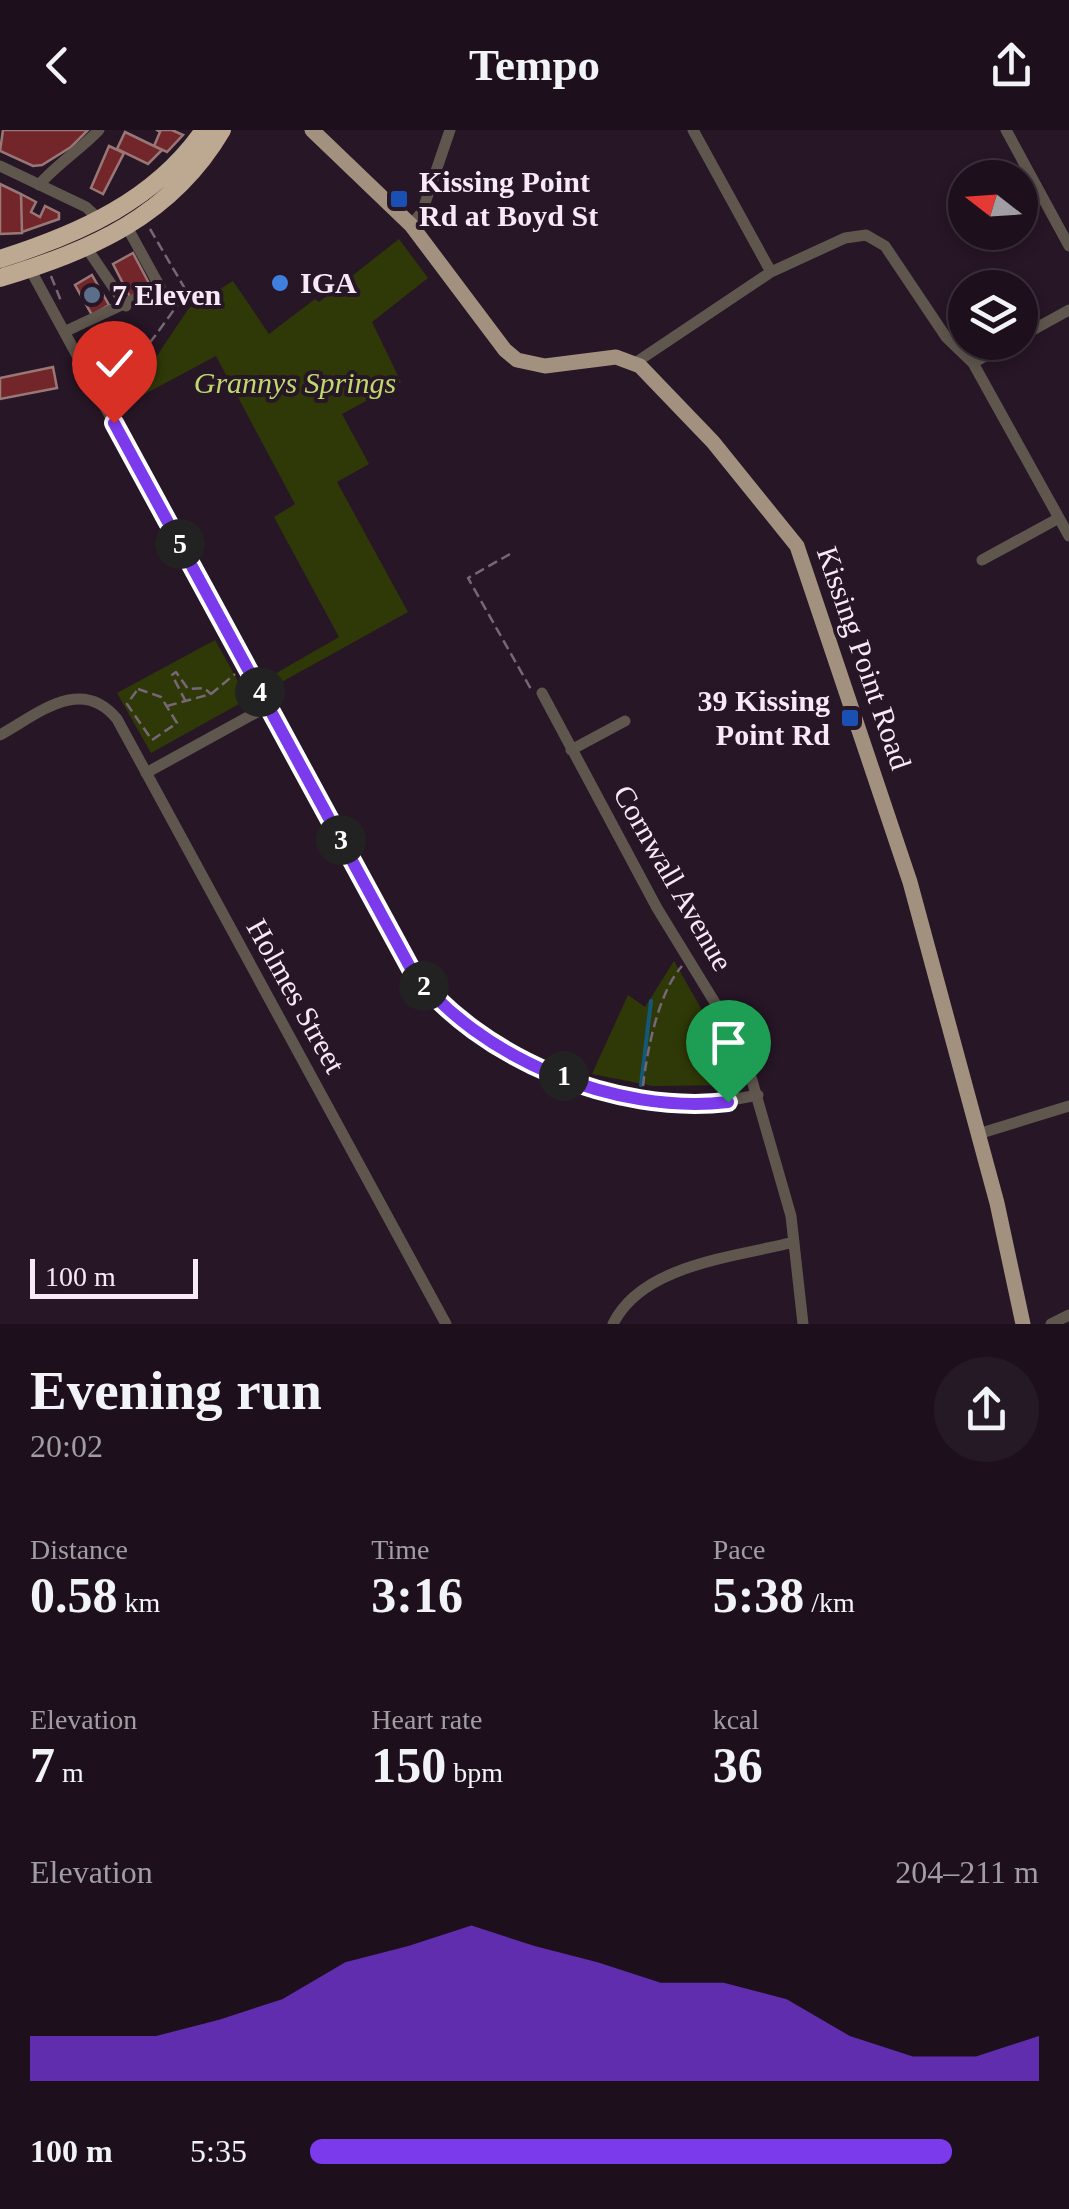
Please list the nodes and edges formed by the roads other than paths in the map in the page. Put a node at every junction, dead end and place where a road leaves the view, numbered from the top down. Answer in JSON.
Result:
{"nodes":[{"id":1,"x":99,"y":130,"type":"edge"},
{"id":2,"x":204,"y":130,"type":"edge"},
{"id":3,"x":222,"y":130,"type":"edge"},
{"id":4,"x":312,"y":130,"type":"edge"},
{"id":5,"x":450,"y":130,"type":"edge"},
{"id":6,"x":693,"y":130,"type":"edge"},
{"id":7,"x":1006,"y":130,"type":"edge"},
{"id":8,"x":0,"y":166,"type":"edge"},
{"id":9,"x":39,"y":185,"type":"junction"},
{"id":10,"x":100,"y":220,"type":"junction"},
{"id":11,"x":411,"y":225,"type":"junction"},
{"id":12,"x":128,"y":227,"type":"junction"},
{"id":13,"x":110,"y":238,"type":"junction"},
{"id":14,"x":1069,"y":246,"type":"edge"},
{"id":15,"x":88,"y":250,"type":"junction"},
{"id":16,"x":0,"y":259,"type":"edge"},
{"id":17,"x":30,"y":269,"type":"junction"},
{"id":18,"x":771,"y":272,"type":"junction"},
{"id":19,"x":0,"y":278,"type":"edge"},
{"id":20,"x":126,"y":306,"type":"junction"},
{"id":21,"x":1069,"y":310,"type":"edge"},
{"id":22,"x":1038,"y":327,"type":"edge"},
{"id":23,"x":64,"y":332,"type":"junction"},
{"id":24,"x":977,"y":360,"type":"edge"},
{"id":25,"x":635,"y":363,"type":"junction"},
{"id":26,"x":972,"y":363,"type":"junction"},
{"id":27,"x":1059,"y":518,"type":"junction"},
{"id":28,"x":1069,"y":536,"type":"edge"},
{"id":29,"x":982,"y":560,"type":"dead end"},
{"id":30,"x":542,"y":693,"type":"road end"},
{"id":31,"x":268,"y":706,"type":"junction"},
{"id":32,"x":625,"y":721,"type":"dead end"},
{"id":33,"x":0,"y":735,"type":"edge"},
{"id":34,"x":571,"y":750,"type":"junction"},
{"id":35,"x":146,"y":773,"type":"junction"},
{"id":36,"x":758,"y":1095,"type":"junction"},
{"id":37,"x":1069,"y":1106,"type":"edge"},
{"id":38,"x":978,"y":1134,"type":"junction"},
{"id":39,"x":794,"y":1242,"type":"junction"},
{"id":40,"x":1069,"y":1315,"type":"edge"},
{"id":41,"x":446,"y":1324,"type":"edge"},
{"id":42,"x":613,"y":1324,"type":"edge"},
{"id":43,"x":803,"y":1324,"type":"edge"},
{"id":44,"x":1023,"y":1324,"type":"edge"},
{"id":45,"x":1051,"y":1324,"type":"edge"}],
"edges":[{"from":1,"to":9,"type":"street"},
{"from":2,"to":10,"type":"highway"},
{"from":3,"to":12,"type":"highway"},
{"from":4,"to":11,"type":"main road"},
{"from":5,"to":11,"type":"street"},
{"from":6,"to":18,"type":"street"},
{"from":7,"to":14,"type":"street"},
{"from":8,"to":9,"type":"street"},
{"from":9,"to":10,"type":"street"},
{"from":10,"to":13,"type":"street"},
{"from":10,"to":16,"type":"highway"},
{"from":11,"to":25,"type":"main road"},
{"from":12,"to":13,"type":"highway"},
{"from":12,"to":20,"type":"street"},
{"from":13,"to":15,"type":"highway"},
{"from":15,"to":17,"type":"highway"},
{"from":15,"to":20,"type":"street"},
{"from":17,"to":19,"type":"highway"},
{"from":17,"to":23,"type":"street"},
{"from":18,"to":25,"type":"street"},
{"from":18,"to":26,"type":"street"},
{"from":20,"to":23,"type":"street"},
{"from":21,"to":22,"type":"street"},
{"from":23,"to":31,"type":"street"},
{"from":24,"to":26,"type":"street"},
{"from":25,"to":38,"type":"main road","name":"Kissing Point Road"},
{"from":26,"to":27,"type":"street"},
{"from":27,"to":28,"type":"street"},
{"from":27,"to":29,"type":"street"},
{"from":30,"to":34,"type":"street","name":"Cornwall Avenue"},
{"from":31,"to":35,"type":"street"},
{"from":31,"to":36,"type":"street"},
{"from":32,"to":34,"type":"street"},
{"from":33,"to":35,"type":"street","name":"Holmes Street"},
{"from":34,"to":36,"type":"street","name":"Cornwall Avenue"},
{"from":35,"to":41,"type":"street","name":"Holmes Street"},
{"from":36,"to":39,"type":"street","name":"Cornwall Avenue"},
{"from":37,"to":38,"type":"street"},
{"from":38,"to":44,"type":"main road","name":"Kissing Point Road"},
{"from":39,"to":42,"type":"street"},
{"from":39,"to":43,"type":"street","name":"Cornwall Avenue"},
{"from":40,"to":45,"type":"street"}]}
